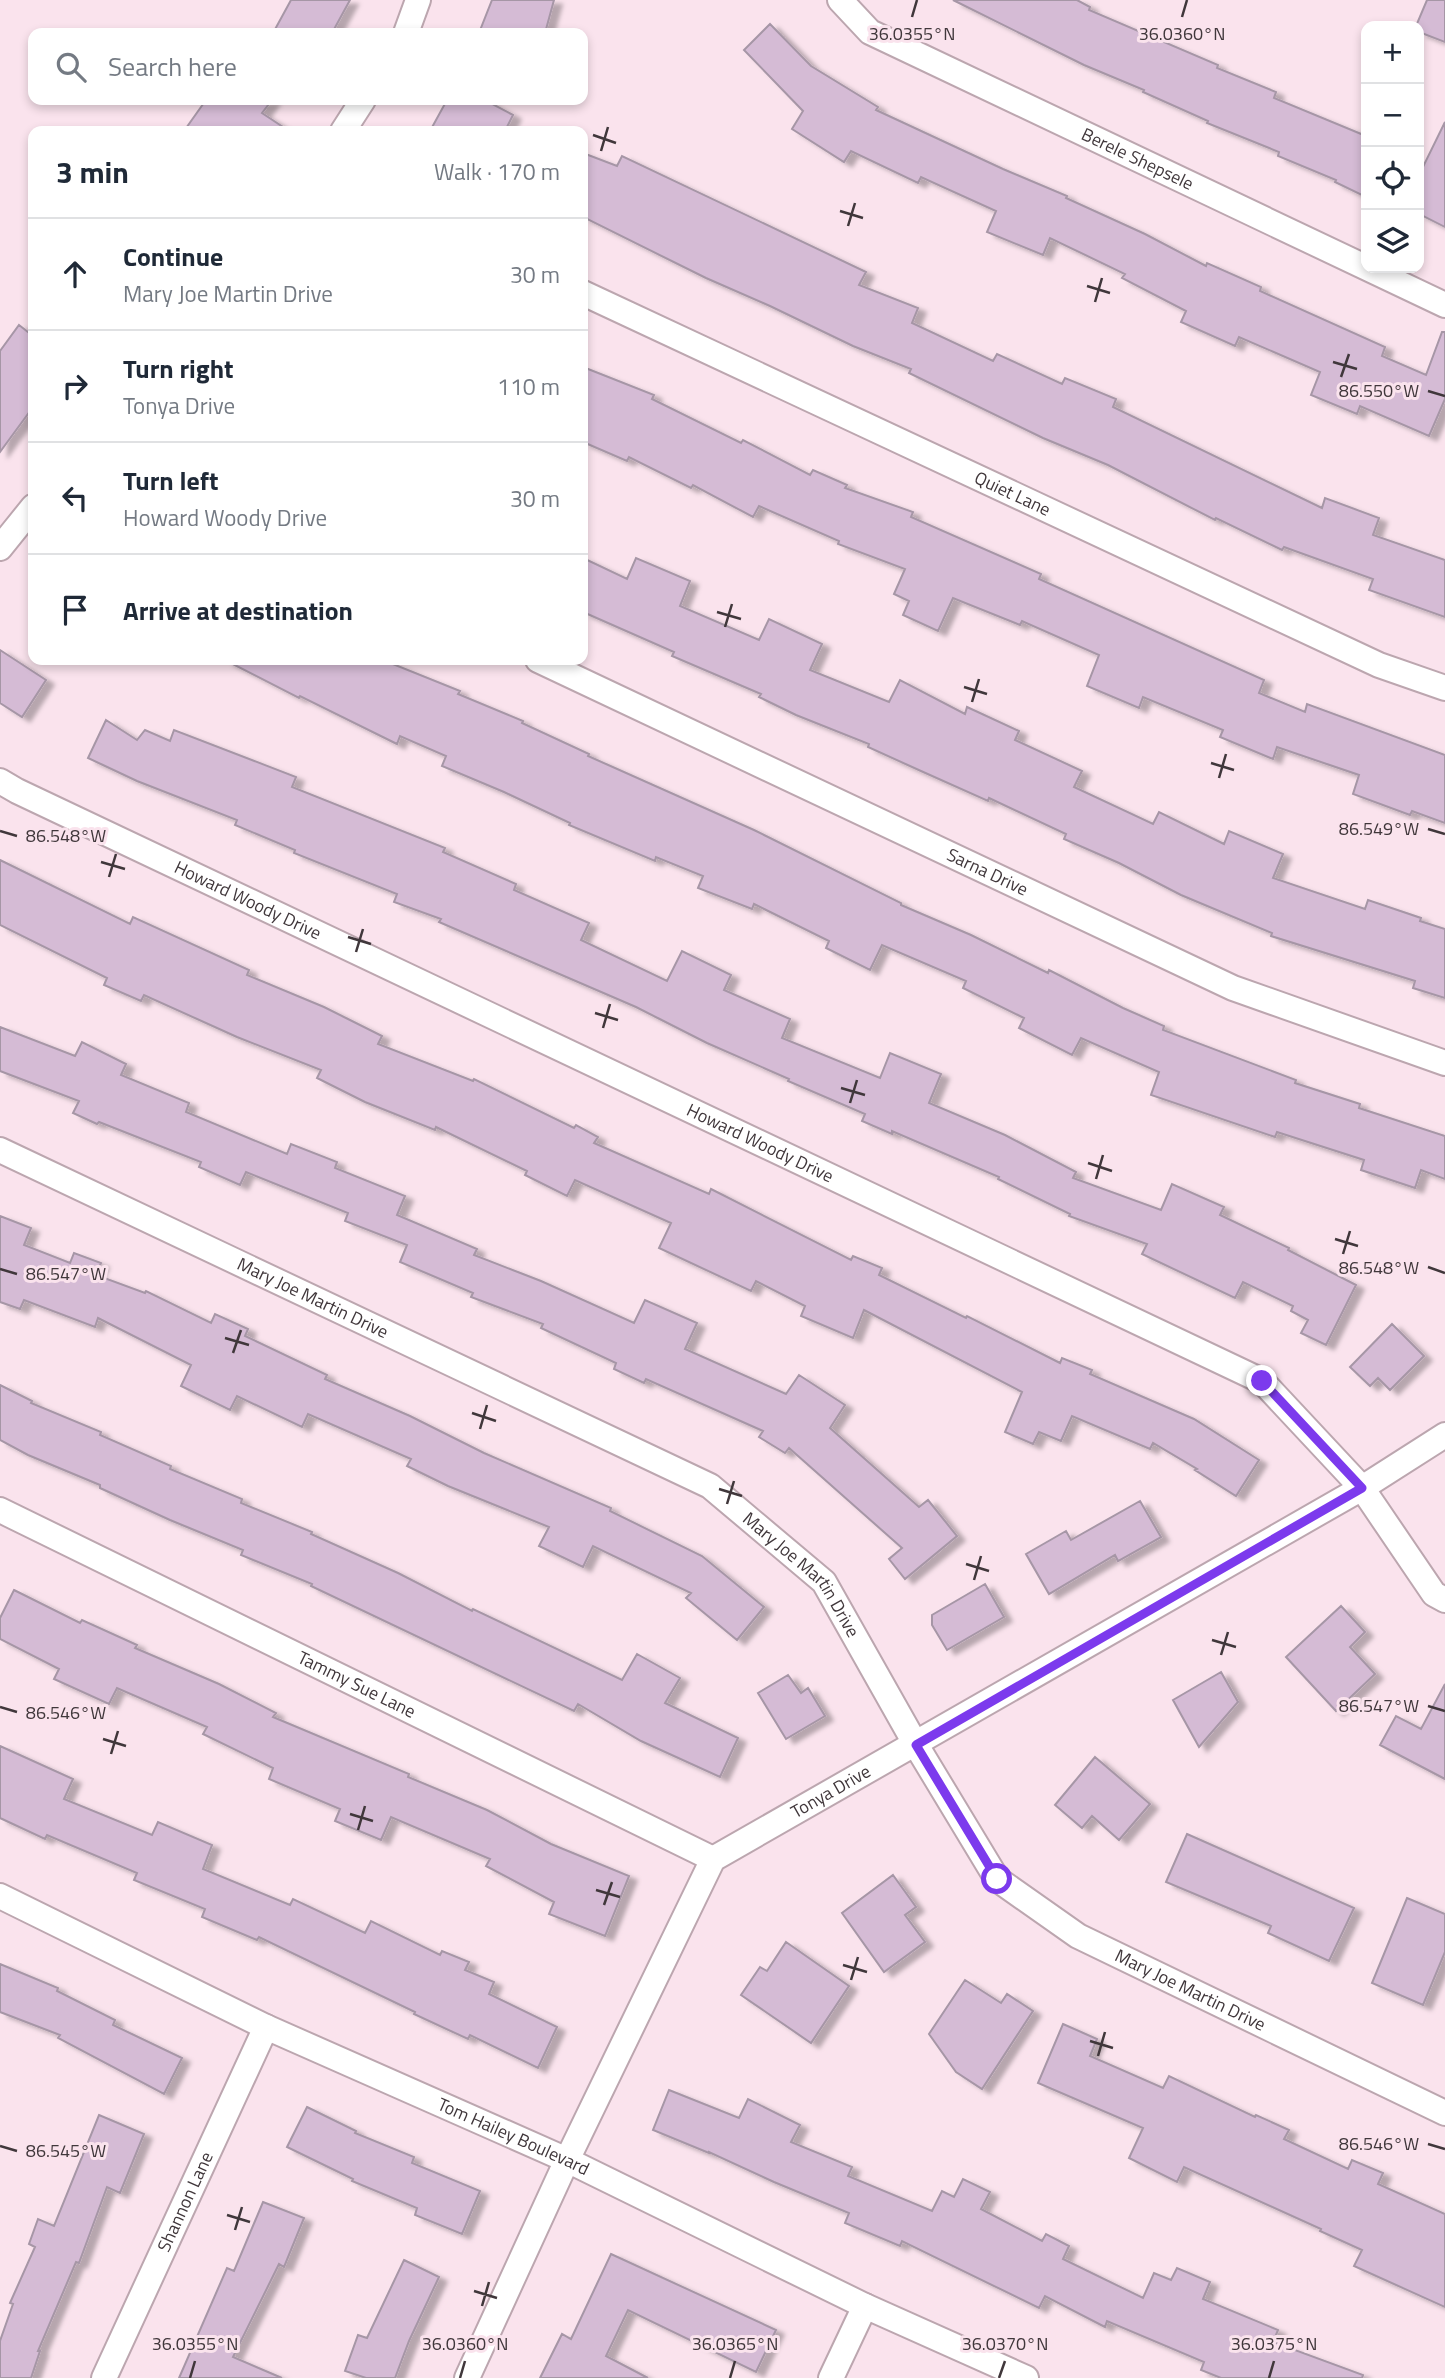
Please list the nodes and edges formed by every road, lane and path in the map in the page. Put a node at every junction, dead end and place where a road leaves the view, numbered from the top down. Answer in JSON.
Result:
{"nodes":[{"id":1,"x":418,"y":0,"type":"edge"},
{"id":2,"x":841,"y":0,"type":"edge"},
{"id":3,"x":408,"y":28,"type":"edge"},
{"id":4,"x":360,"y":105,"type":"edge"},
{"id":5,"x":346,"y":126,"type":"edge"},
{"id":6,"x":588,"y":295,"type":"edge"},
{"id":7,"x":1445,"y":305,"type":"edge"},
{"id":8,"x":28,"y":513,"type":"edge"},
{"id":9,"x":0,"y":548,"type":"edge"},
{"id":10,"x":549,"y":665,"type":"edge"},
{"id":11,"x":1445,"y":688,"type":"edge"},
{"id":12,"x":0,"y":781,"type":"edge"},
{"id":13,"x":1445,"y":1063,"type":"edge"},
{"id":14,"x":0,"y":1150,"type":"edge"},
{"id":15,"x":1445,"y":1435,"type":"edge"},
{"id":16,"x":1362,"y":1488,"type":"junction"},
{"id":17,"x":0,"y":1510,"type":"edge"},
{"id":18,"x":1445,"y":1600,"type":"edge"},
{"id":19,"x":916,"y":1745,"type":"junction"},
{"id":20,"x":713,"y":1858,"type":"junction"},
{"id":21,"x":0,"y":1896,"type":"edge"},
{"id":22,"x":266,"y":2026,"type":"junction"},
{"id":23,"x":1445,"y":2113,"type":"edge"},
{"id":24,"x":567,"y":2160,"type":"junction"},
{"id":25,"x":864,"y":2306,"type":"junction"},
{"id":26,"x":104,"y":2378,"type":"edge"},
{"id":27,"x":467,"y":2378,"type":"edge"},
{"id":28,"x":831,"y":2378,"type":"edge"},
{"id":29,"x":1026,"y":2378,"type":"edge"}],
"edges":[{"from":1,"to":3,"type":"street"},
{"from":2,"to":7,"type":"street","name":"Berele Shepsele"},
{"from":4,"to":5,"type":"street"},
{"from":6,"to":11,"type":"street","name":"Quiet Lane"},
{"from":8,"to":9,"type":"street"},
{"from":10,"to":13,"type":"street","name":"Sarna Drive"},
{"from":12,"to":16,"type":"street","name":"Howard Woody Drive"},
{"from":14,"to":19,"type":"street","name":"Mary Joe Martin Drive"},
{"from":15,"to":16,"type":"street","name":"Tonya Drive"},
{"from":16,"to":18,"type":"street","name":"Howard Woody Drive"},
{"from":16,"to":19,"type":"street","name":"Tonya Drive"},
{"from":17,"to":20,"type":"street","name":"Tammy Sue Lane"},
{"from":19,"to":20,"type":"street","name":"Tonya Drive"},
{"from":19,"to":23,"type":"street","name":"Mary Joe Martin Drive"},
{"from":20,"to":24,"type":"street"},
{"from":21,"to":22,"type":"street","name":"Tom Hailey Boulevard"},
{"from":22,"to":24,"type":"street","name":"Tom Hailey Boulevard"},
{"from":22,"to":26,"type":"street","name":"Shannon Lane"},
{"from":24,"to":25,"type":"street","name":"Tom Hailey Boulevard"},
{"from":24,"to":27,"type":"street"},
{"from":25,"to":28,"type":"street"},
{"from":25,"to":29,"type":"street","name":"Tom Hailey Boulevard"}]}
